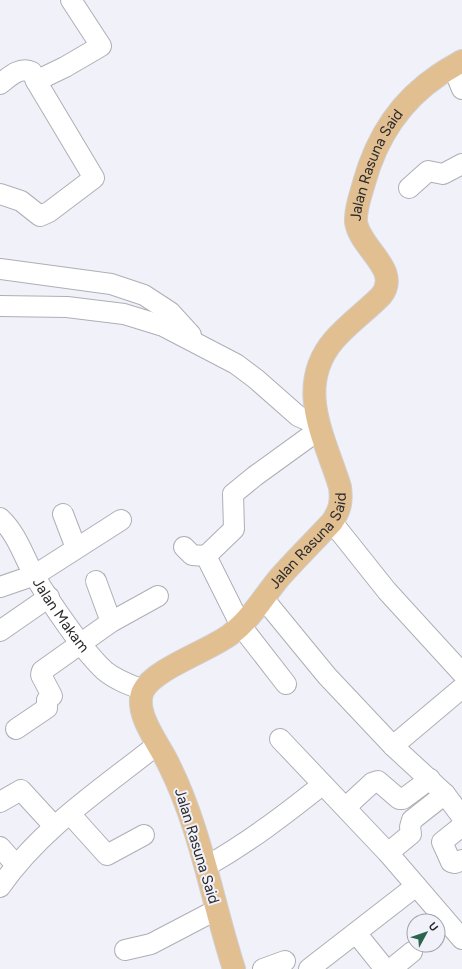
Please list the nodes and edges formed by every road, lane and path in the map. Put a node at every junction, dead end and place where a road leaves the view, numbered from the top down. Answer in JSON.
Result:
{"nodes":[{"id":1,"x":71,"y":0,"type":"edge"},
{"id":2,"x":458,"y":64,"type":"edge"},
{"id":3,"x":36,"y":80,"type":"junction"},
{"id":4,"x":0,"y":84,"type":"edge"},
{"id":5,"x":462,"y":89,"type":"edge"},
{"id":6,"x":462,"y":164,"type":"edge"},
{"id":7,"x":409,"y":188,"type":"dead end"},
{"id":8,"x":0,"y":194,"type":"edge"},
{"id":9,"x":0,"y":269,"type":"edge"},
{"id":10,"x":0,"y":306,"type":"edge"},
{"id":11,"x":204,"y":348,"type":"junction"},
{"id":12,"x":319,"y":424,"type":"junction"},
{"id":13,"x":63,"y":514,"type":"dead end"},
{"id":14,"x":0,"y":518,"type":"edge"},
{"id":15,"x":121,"y":520,"type":"dead end"},
{"id":16,"x":332,"y":522,"type":"junction"},
{"id":17,"x":184,"y":547,"type":"dead end"},
{"id":18,"x":76,"y":548,"type":"junction"},
{"id":19,"x":206,"y":556,"type":"junction"},
{"id":20,"x":35,"y":576,"type":"junction"},
{"id":21,"x":96,"y":581,"type":"dead end"},
{"id":22,"x":0,"y":587,"type":"edge"},
{"id":23,"x":49,"y":596,"type":"junction"},
{"id":24,"x":158,"y":596,"type":"dead end"},
{"id":25,"x":263,"y":598,"type":"junction"},
{"id":26,"x":111,"y":622,"type":"junction"},
{"id":27,"x":241,"y":626,"type":"junction"},
{"id":28,"x":0,"y":631,"type":"edge"},
{"id":29,"x":81,"y":642,"type":"junction"},
{"id":30,"x":462,"y":673,"type":"edge"},
{"id":31,"x":286,"y":684,"type":"dead end"},
{"id":32,"x":462,"y":688,"type":"edge"},
{"id":33,"x":144,"y":690,"type":"junction"},
{"id":34,"x":16,"y":729,"type":"dead end"},
{"id":35,"x":280,"y":739,"type":"dead end"},
{"id":36,"x":158,"y":744,"type":"junction"},
{"id":37,"x":393,"y":746,"type":"junction"},
{"id":38,"x":430,"y":779,"type":"junction"},
{"id":39,"x":322,"y":785,"type":"junction"},
{"id":40,"x":445,"y":794,"type":"junction"},
{"id":41,"x":0,"y":802,"type":"edge"},
{"id":42,"x":346,"y":807,"type":"junction"},
{"id":43,"x":462,"y":817,"type":"edge"},
{"id":44,"x":62,"y":820,"type":"junction"},
{"id":45,"x":462,"y":826,"type":"edge"},
{"id":46,"x":144,"y":835,"type":"dead end"},
{"id":47,"x":0,"y":847,"type":"edge"},
{"id":48,"x":388,"y":853,"type":"junction"},
{"id":49,"x":462,"y":860,"type":"edge"},
{"id":50,"x":16,"y":864,"type":"junction"},
{"id":51,"x":205,"y":867,"type":"junction"},
{"id":52,"x":416,"y":886,"type":"junction"},
{"id":53,"x":0,"y":887,"type":"edge"},
{"id":54,"x":216,"y":910,"type":"junction"},
{"id":55,"x":356,"y":933,"type":"junction"},
{"id":56,"x":462,"y":939,"type":"edge"},
{"id":57,"x":125,"y":950,"type":"dead end"},
{"id":58,"x":411,"y":953,"type":"edge"},
{"id":59,"x":285,"y":961,"type":"dead end"},
{"id":60,"x":234,"y":969,"type":"edge"},
{"id":61,"x":263,"y":969,"type":"edge"},
{"id":62,"x":309,"y":969,"type":"edge"},
{"id":63,"x":385,"y":969,"type":"edge"},
{"id":64,"x":391,"y":969,"type":"edge"}],
"edges":[{"from":1,"to":3,"type":"street"},
{"from":2,"to":5,"type":"street"},
{"from":2,"to":12,"type":"main road","name":"Jalan Rasuna Said"},
{"from":3,"to":4,"type":"street"},
{"from":3,"to":8,"type":"street"},
{"from":6,"to":7,"type":"street"},
{"from":9,"to":11,"type":"street"},
{"from":10,"to":11,"type":"street"},
{"from":11,"to":12,"type":"street"},
{"from":12,"to":16,"type":"main road","name":"Jalan Rasuna Said"},
{"from":12,"to":19,"type":"street"},
{"from":13,"to":18,"type":"street"},
{"from":14,"to":20,"type":"street","name":"Jalan Makam"},
{"from":15,"to":18,"type":"street"},
{"from":16,"to":25,"type":"main road","name":"Jalan Rasuna Said"},
{"from":16,"to":30,"type":"street"},
{"from":17,"to":19,"type":"street"},
{"from":18,"to":20,"type":"street"},
{"from":19,"to":27,"type":"street"},
{"from":20,"to":22,"type":"street"},
{"from":20,"to":23,"type":"street","name":"Jalan Makam"},
{"from":21,"to":26,"type":"street"},
{"from":23,"to":28,"type":"street"},
{"from":23,"to":29,"type":"street","name":"Jalan Makam"},
{"from":24,"to":26,"type":"street"},
{"from":25,"to":27,"type":"main road","name":"Jalan Rasuna Said"},
{"from":25,"to":37,"type":"street"},
{"from":26,"to":29,"type":"street"},
{"from":27,"to":31,"type":"street"},
{"from":27,"to":33,"type":"main road","name":"Jalan Rasuna Said"},
{"from":29,"to":33,"type":"street","name":"Jalan Makam"},
{"from":29,"to":34,"type":"street"},
{"from":32,"to":37,"type":"street"},
{"from":33,"to":36,"type":"main road","name":"Jalan Rasuna Said"},
{"from":35,"to":39,"type":"street"},
{"from":36,"to":44,"type":"street"},
{"from":36,"to":51,"type":"main road","name":"Jalan Rasuna Said"},
{"from":37,"to":38,"type":"street"},
{"from":38,"to":40,"type":"street"},
{"from":38,"to":42,"type":"street"},
{"from":39,"to":42,"type":"street"},
{"from":39,"to":51,"type":"street"},
{"from":40,"to":43,"type":"street"},
{"from":40,"to":48,"type":"street"},
{"from":41,"to":44,"type":"street"},
{"from":42,"to":48,"type":"street"},
{"from":44,"to":46,"type":"street"},
{"from":44,"to":50,"type":"street"},
{"from":45,"to":49,"type":"street"},
{"from":47,"to":50,"type":"street"},
{"from":48,"to":52,"type":"street"},
{"from":50,"to":53,"type":"street"},
{"from":51,"to":54,"type":"main road","name":"Jalan Rasuna Said"},
{"from":52,"to":55,"type":"street"},
{"from":52,"to":56,"type":"street"},
{"from":54,"to":57,"type":"street"},
{"from":54,"to":60,"type":"main road","name":"Jalan Rasuna Said"},
{"from":55,"to":62,"type":"street"},
{"from":55,"to":63,"type":"street"},
{"from":58,"to":64,"type":"street"},
{"from":59,"to":61,"type":"street"}]}
